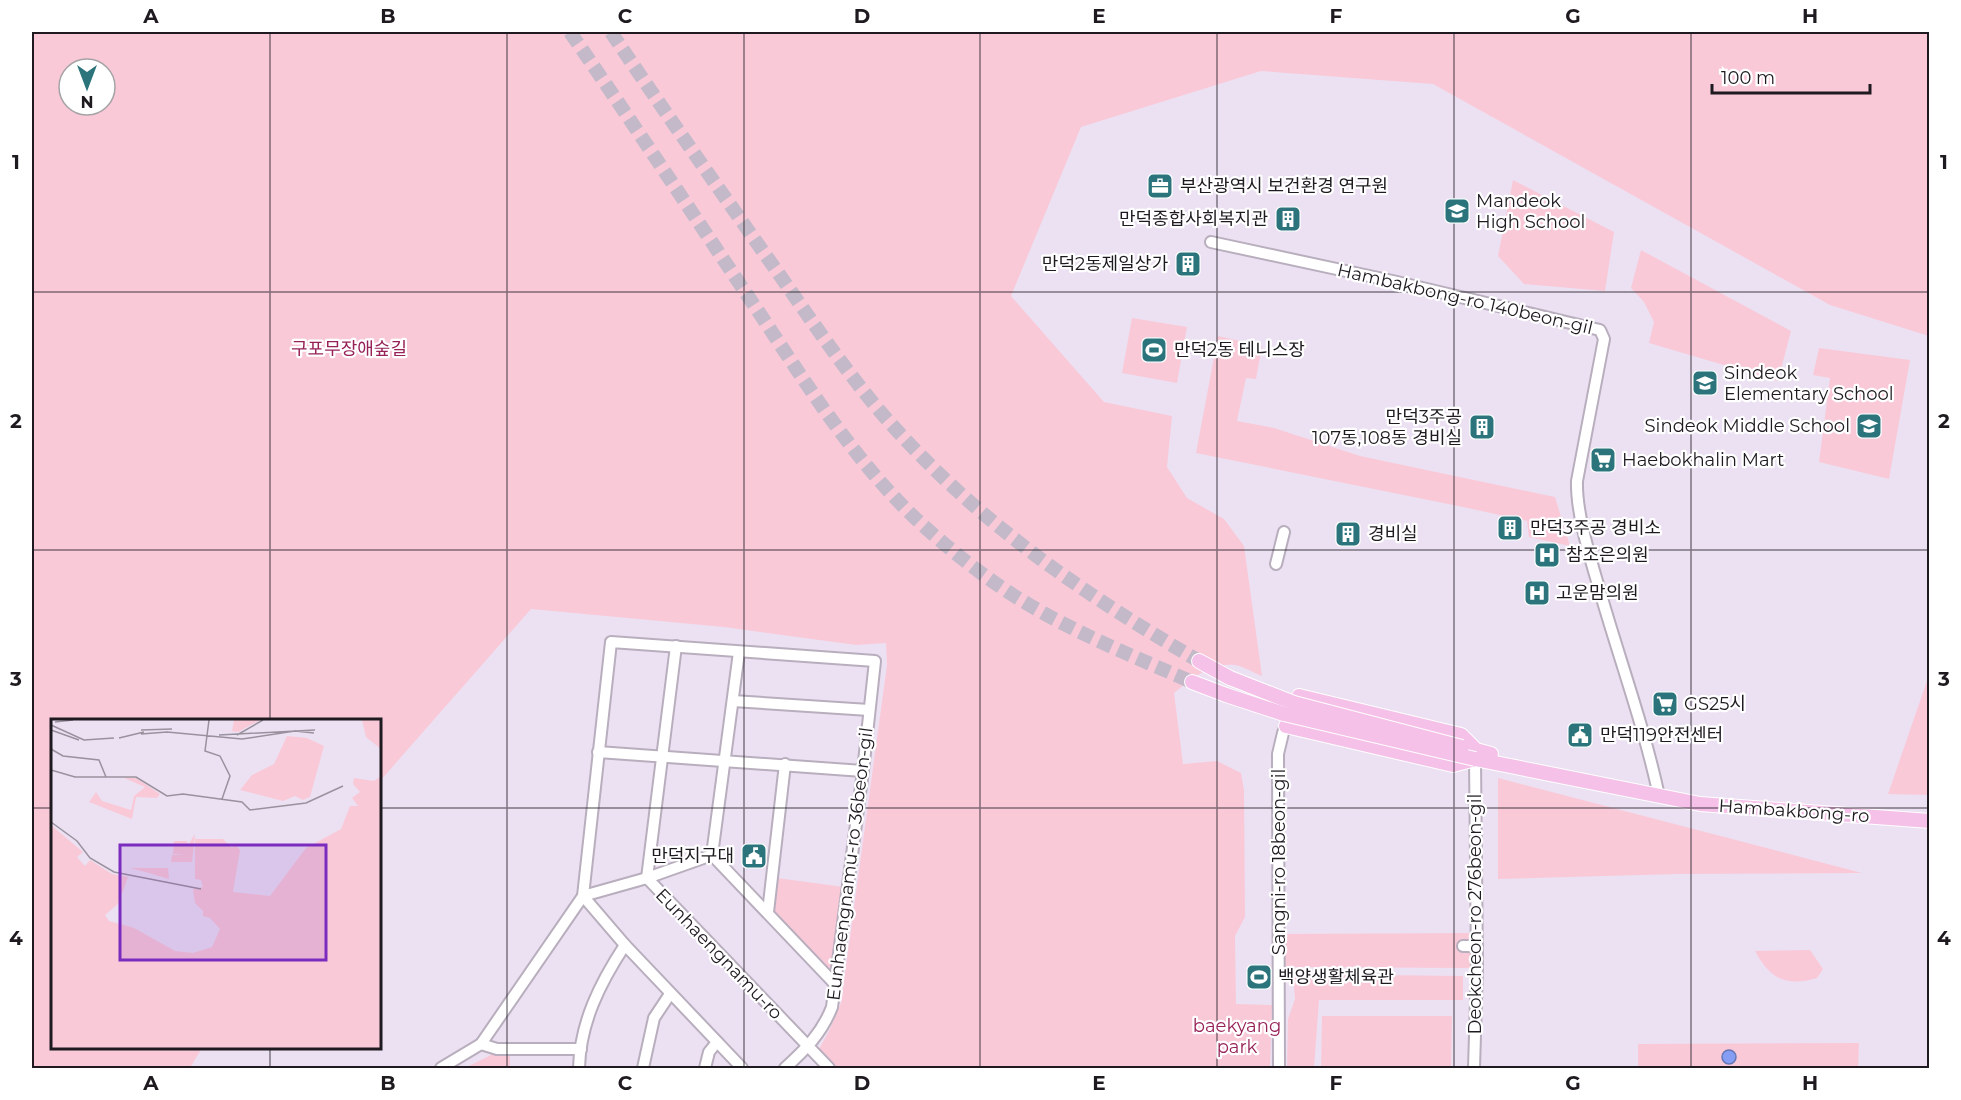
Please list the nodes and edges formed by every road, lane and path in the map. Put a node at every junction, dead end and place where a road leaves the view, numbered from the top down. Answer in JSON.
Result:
{"nodes":[{"id":1,"x":1211,"y":242,"type":"dead end"},
{"id":2,"x":1284,"y":532,"type":"dead end"},
{"id":3,"x":1276,"y":564,"type":"dead end"},
{"id":4,"x":676,"y":646,"type":"junction"},
{"id":5,"x":739,"y":652,"type":"junction"},
{"id":6,"x":1199,"y":661,"type":"tunnel mouth"},
{"id":7,"x":1192,"y":682,"type":"tunnel mouth"},
{"id":8,"x":1299,"y":696,"type":"joint"},
{"id":9,"x":733,"y":701,"type":"junction"},
{"id":10,"x":869,"y":710,"type":"junction"},
{"id":11,"x":1286,"y":726,"type":"junction"},
{"id":12,"x":598,"y":752,"type":"junction"},
{"id":13,"x":1475,"y":755,"type":"junction"},
{"id":14,"x":662,"y":756,"type":"junction"},
{"id":15,"x":724,"y":760,"type":"junction"},
{"id":16,"x":785,"y":764,"type":"junction"},
{"id":17,"x":863,"y":771,"type":"junction"},
{"id":18,"x":1659,"y":796,"type":"junction"},
{"id":19,"x":1929,"y":821,"type":"edge"},
{"id":20,"x":712,"y":855,"type":"junction"},
{"id":21,"x":646,"y":878,"type":"junction"},
{"id":22,"x":583,"y":896,"type":"junction"},
{"id":23,"x":768,"y":912,"type":"junction"},
{"id":24,"x":625,"y":945,"type":"junction"},
{"id":25,"x":1463,"y":946,"type":"dead end"},
{"id":26,"x":1477,"y":946,"type":"junction"},
{"id":27,"x":834,"y":983,"type":"junction"},
{"id":28,"x":670,"y":994,"type":"junction"},
{"id":29,"x":717,"y":1042,"type":"junction"},
{"id":30,"x":481,"y":1044,"type":"junction"},
{"id":31,"x":808,"y":1046,"type":"junction"},
{"id":32,"x":581,"y":1049,"type":"junction"},
{"id":33,"x":441,"y":1068,"type":"edge"},
{"id":34,"x":579,"y":1068,"type":"edge"},
{"id":35,"x":643,"y":1068,"type":"edge"},
{"id":36,"x":705,"y":1068,"type":"edge"},
{"id":37,"x":742,"y":1068,"type":"edge"},
{"id":38,"x":785,"y":1068,"type":"edge"},
{"id":39,"x":829,"y":1068,"type":"edge"},
{"id":40,"x":1279,"y":1068,"type":"edge"},
{"id":41,"x":1474,"y":1068,"type":"edge"}],
"edges":[{"from":1,"to":18,"type":"street","name":"Hambakbong-ro 140beon-gil"},
{"from":2,"to":3,"type":"street"},
{"from":4,"to":5,"type":"street","name":"Eunhaengnamu-ro 36beon-gil"},
{"from":4,"to":12,"type":"street","name":"Eunhaengnamu-ro 36beon-gil"},
{"from":4,"to":14,"type":"street","name":"Eunhaengnamu-ro"},
{"from":5,"to":9,"type":"street"},
{"from":5,"to":10,"type":"street","name":"Eunhaengnamu-ro 36beon-gil"},
{"from":6,"to":13,"type":"main road","bridge":true},
{"from":7,"to":13,"type":"main road","bridge":true},
{"from":8,"to":11,"type":"street","name":"Sangni-ro 18beon-gil"},
{"from":8,"to":13,"type":"main road"},
{"from":9,"to":10,"type":"street","name":"Eunhaengnamu-ro 36beon-gil"},
{"from":9,"to":15,"type":"street"},
{"from":10,"to":17,"type":"street","name":"Eunhaengnamu-ro 36beon-gil"},
{"from":11,"to":13,"type":"main road"},
{"from":11,"to":40,"type":"street","name":"Sangni-ro 18beon-gil"},
{"from":12,"to":14,"type":"street"},
{"from":12,"to":22,"type":"street","name":"Eunhaengnamu-ro 36beon-gil"},
{"from":13,"to":18,"type":"main road","name":"Hambakbong-ro"},
{"from":13,"to":26,"type":"street","name":"Deokcheon-ro 276beon-gil"},
{"from":14,"to":15,"type":"street"},
{"from":14,"to":21,"type":"street","name":"Eunhaengnamu-ro"},
{"from":15,"to":16,"type":"street"},
{"from":15,"to":20,"type":"street"},
{"from":16,"to":17,"type":"street"},
{"from":16,"to":23,"type":"street"},
{"from":17,"to":27,"type":"street","name":"Eunhaengnamu-ro 36beon-gil"},
{"from":18,"to":19,"type":"main road","name":"Hambakbong-ro"},
{"from":20,"to":21,"type":"street"},
{"from":20,"to":23,"type":"street"},
{"from":21,"to":22,"type":"street"},
{"from":21,"to":31,"type":"street","name":"Eunhaengnamu-ro"},
{"from":22,"to":24,"type":"street"},
{"from":22,"to":30,"type":"street"},
{"from":23,"to":27,"type":"street"},
{"from":24,"to":28,"type":"street"},
{"from":24,"to":32,"type":"street"},
{"from":25,"to":26,"type":"street"},
{"from":26,"to":41,"type":"street","name":"Deokcheon-ro 276beon-gil"},
{"from":27,"to":31,"type":"street","name":"Eunhaengnamu-ro 36beon-gil"},
{"from":28,"to":29,"type":"street"},
{"from":28,"to":35,"type":"street"},
{"from":29,"to":36,"type":"street"},
{"from":29,"to":37,"type":"street"},
{"from":30,"to":32,"type":"street"},
{"from":30,"to":33,"type":"street"},
{"from":31,"to":38,"type":"street","name":"Eunhaengnamu-ro 36beon-gil"},
{"from":31,"to":39,"type":"street","name":"Eunhaengnamu-ro"},
{"from":32,"to":34,"type":"street"}]}
